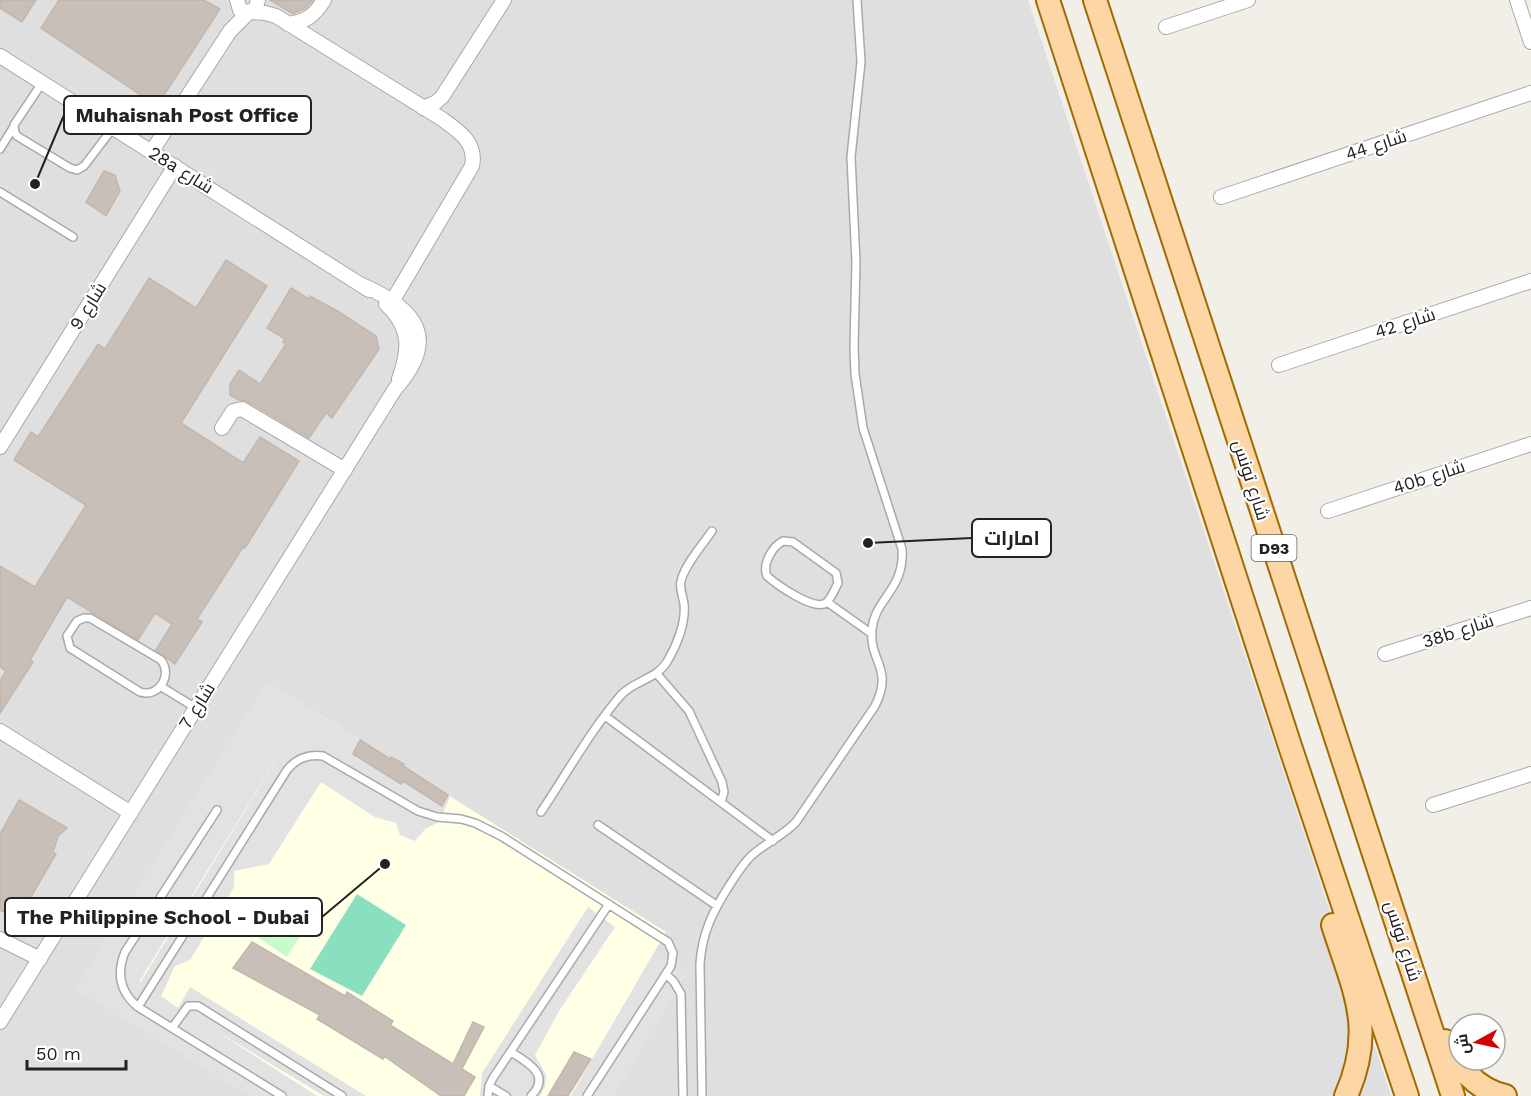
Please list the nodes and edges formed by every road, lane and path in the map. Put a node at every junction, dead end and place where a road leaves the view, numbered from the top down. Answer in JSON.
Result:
{"nodes":[{"id":1,"x":324,"y":0,"type":"edge"},
{"id":2,"x":504,"y":0,"type":"edge"},
{"id":3,"x":857,"y":0,"type":"edge"},
{"id":4,"x":1048,"y":0,"type":"edge"},
{"id":5,"x":1095,"y":0,"type":"edge"},
{"id":6,"x":1248,"y":0,"type":"edge"},
{"id":7,"x":1517,"y":0,"type":"edge"},
{"id":8,"x":247,"y":6,"type":"edge"},
{"id":9,"x":288,"y":24,"type":"junction"},
{"id":10,"x":1166,"y":27,"type":"dead end"},
{"id":11,"x":1531,"y":42,"type":"edge"},
{"id":12,"x":0,"y":56,"type":"edge"},
{"id":13,"x":42,"y":83,"type":"junction"},
{"id":14,"x":1531,"y":93,"type":"edge"},
{"id":15,"x":423,"y":108,"type":"junction"},
{"id":16,"x":13,"y":128,"type":"junction"},
{"id":17,"x":113,"y":128,"type":"junction"},
{"id":18,"x":0,"y":149,"type":"edge"},
{"id":19,"x":152,"y":151,"type":"junction"},
{"id":20,"x":175,"y":166,"type":"junction"},
{"id":21,"x":0,"y":192,"type":"edge"},
{"id":22,"x":1221,"y":196,"type":"dead end"},
{"id":23,"x":73,"y":237,"type":"dead end"},
{"id":24,"x":1531,"y":281,"type":"edge"},
{"id":25,"x":362,"y":285,"type":"junction"},
{"id":26,"x":393,"y":300,"type":"junction"},
{"id":27,"x":1279,"y":365,"type":"dead end"},
{"id":28,"x":395,"y":390,"type":"junction"},
{"id":29,"x":5,"y":426,"type":"edge"},
{"id":30,"x":222,"y":428,"type":"dead end"},
{"id":31,"x":1531,"y":444,"type":"edge"},
{"id":32,"x":0,"y":447,"type":"edge"},
{"id":33,"x":345,"y":470,"type":"junction"},
{"id":34,"x":1328,"y":511,"type":"dead end"},
{"id":35,"x":712,"y":531,"type":"dead end"},
{"id":36,"x":827,"y":602,"type":"junction"},
{"id":37,"x":1531,"y":608,"type":"edge"},
{"id":38,"x":872,"y":634,"type":"junction"},
{"id":39,"x":1385,"y":654,"type":"dead end"},
{"id":40,"x":657,"y":674,"type":"junction"},
{"id":41,"x":160,"y":686,"type":"junction"},
{"id":42,"x":196,"y":708,"type":"junction"},
{"id":43,"x":605,"y":716,"type":"junction"},
{"id":44,"x":0,"y":731,"type":"edge"},
{"id":45,"x":1290,"y":746,"type":"junction"},
{"id":46,"x":1531,"y":774,"type":"edge"},
{"id":47,"x":721,"y":802,"type":"junction"},
{"id":48,"x":1433,"y":806,"type":"dead end"},
{"id":49,"x":217,"y":810,"type":"dead end"},
{"id":50,"x":541,"y":812,"type":"dead end"},
{"id":51,"x":130,"y":813,"type":"junction"},
{"id":52,"x":598,"y":825,"type":"dead end"},
{"id":53,"x":773,"y":841,"type":"junction"},
{"id":54,"x":609,"y":904,"type":"junction"},
{"id":55,"x":717,"y":905,"type":"junction"},
{"id":56,"x":0,"y":939,"type":"edge"},
{"id":57,"x":39,"y":958,"type":"junction"},
{"id":58,"x":666,"y":974,"type":"junction"},
{"id":59,"x":1422,"y":1000,"type":"junction"},
{"id":60,"x":138,"y":1006,"type":"junction"},
{"id":61,"x":0,"y":1022,"type":"edge"},
{"id":62,"x":172,"y":1028,"type":"junction"},
{"id":63,"x":511,"y":1052,"type":"junction"},
{"id":64,"x":489,"y":1086,"type":"junction"},
{"id":65,"x":282,"y":1096,"type":"edge"},
{"id":66,"x":342,"y":1096,"type":"edge"},
{"id":67,"x":488,"y":1096,"type":"edge"},
{"id":68,"x":506,"y":1096,"type":"edge"},
{"id":69,"x":531,"y":1096,"type":"edge"},
{"id":70,"x":587,"y":1096,"type":"edge"},
{"id":71,"x":683,"y":1096,"type":"edge"},
{"id":72,"x":702,"y":1096,"type":"edge"},
{"id":73,"x":1346,"y":1096,"type":"edge"},
{"id":74,"x":1407,"y":1096,"type":"edge"},
{"id":75,"x":1453,"y":1096,"type":"edge"},
{"id":76,"x":1505,"y":1096,"type":"edge"}],
"edges":[{"from":1,"to":9,"type":"street"},
{"from":2,"to":15,"type":"street"},
{"from":3,"to":38,"type":"lane"},
{"from":4,"to":45,"type":"main road","number":"D93"},
{"from":5,"to":59,"type":"main road","name":"شارع تونس","number":"D93"},
{"from":6,"to":10,"type":"street"},
{"from":7,"to":11,"type":"street"},
{"from":8,"to":9,"type":"street"},
{"from":8,"to":19,"type":"street"},
{"from":9,"to":15,"type":"street"},
{"from":12,"to":13,"type":"street","name":"28a شارع"},
{"from":13,"to":16,"type":"lane"},
{"from":13,"to":17,"type":"street","name":"28a شارع"},
{"from":14,"to":22,"type":"street","name":"شارع 44"},
{"from":15,"to":26,"type":"street"},
{"from":16,"to":17,"type":"lane"},
{"from":16,"to":18,"type":"lane"},
{"from":17,"to":19,"type":"street","name":"28a شارع"},
{"from":19,"to":20,"type":"street","name":"28a شارع"},
{"from":20,"to":25,"type":"street","name":"28a شارع"},
{"from":20,"to":29,"type":"street","name":"شارع 9"},
{"from":21,"to":23,"type":"lane"},
{"from":24,"to":27,"type":"street","name":"شارع 42"},
{"from":25,"to":26,"type":"street","name":"28a شارع"},
{"from":25,"to":28,"type":"street","name":"28a شارع"},
{"from":26,"to":28,"type":"street","name":"28a شارع"},
{"from":28,"to":33,"type":"street","name":"شارع 7"},
{"from":29,"to":32,"type":"street","name":"شارع 9"},
{"from":30,"to":33,"type":"street"},
{"from":31,"to":34,"type":"street","name":"40b شارع"},
{"from":33,"to":42,"type":"street","name":"شارع 7"},
{"from":35,"to":40,"type":"lane"},
{"from":36,"to":36,"type":"lane"},
{"from":36,"to":38,"type":"lane"},
{"from":37,"to":39,"type":"street","name":"38b شارع"},
{"from":38,"to":53,"type":"lane"},
{"from":40,"to":43,"type":"lane"},
{"from":40,"to":47,"type":"lane"},
{"from":41,"to":41,"type":"lane"},
{"from":41,"to":42,"type":"lane"},
{"from":42,"to":51,"type":"street","name":"شارع 7"},
{"from":43,"to":47,"type":"lane"},
{"from":43,"to":50,"type":"lane"},
{"from":44,"to":51,"type":"street"},
{"from":45,"to":73,"type":"main road"},
{"from":45,"to":74,"type":"main road","number":"D93"},
{"from":46,"to":48,"type":"street"},
{"from":47,"to":53,"type":"lane"},
{"from":49,"to":60,"type":"lane"},
{"from":51,"to":57,"type":"street","name":"شارع 7"},
{"from":52,"to":55,"type":"lane"},
{"from":53,"to":55,"type":"lane"},
{"from":54,"to":58,"type":"lane"},
{"from":54,"to":60,"type":"lane"},
{"from":54,"to":63,"type":"lane"},
{"from":55,"to":72,"type":"lane"},
{"from":56,"to":57,"type":"street"},
{"from":57,"to":61,"type":"street","name":"شارع 7"},
{"from":58,"to":70,"type":"lane"},
{"from":58,"to":71,"type":"lane"},
{"from":59,"to":75,"type":"main road","name":"شارع تونس","number":"D93"},
{"from":59,"to":76,"type":"main road"},
{"from":60,"to":62,"type":"lane"},
{"from":62,"to":65,"type":"lane"},
{"from":62,"to":66,"type":"lane"},
{"from":63,"to":64,"type":"lane"},
{"from":63,"to":69,"type":"lane"},
{"from":64,"to":67,"type":"lane"},
{"from":64,"to":68,"type":"lane"}]}
